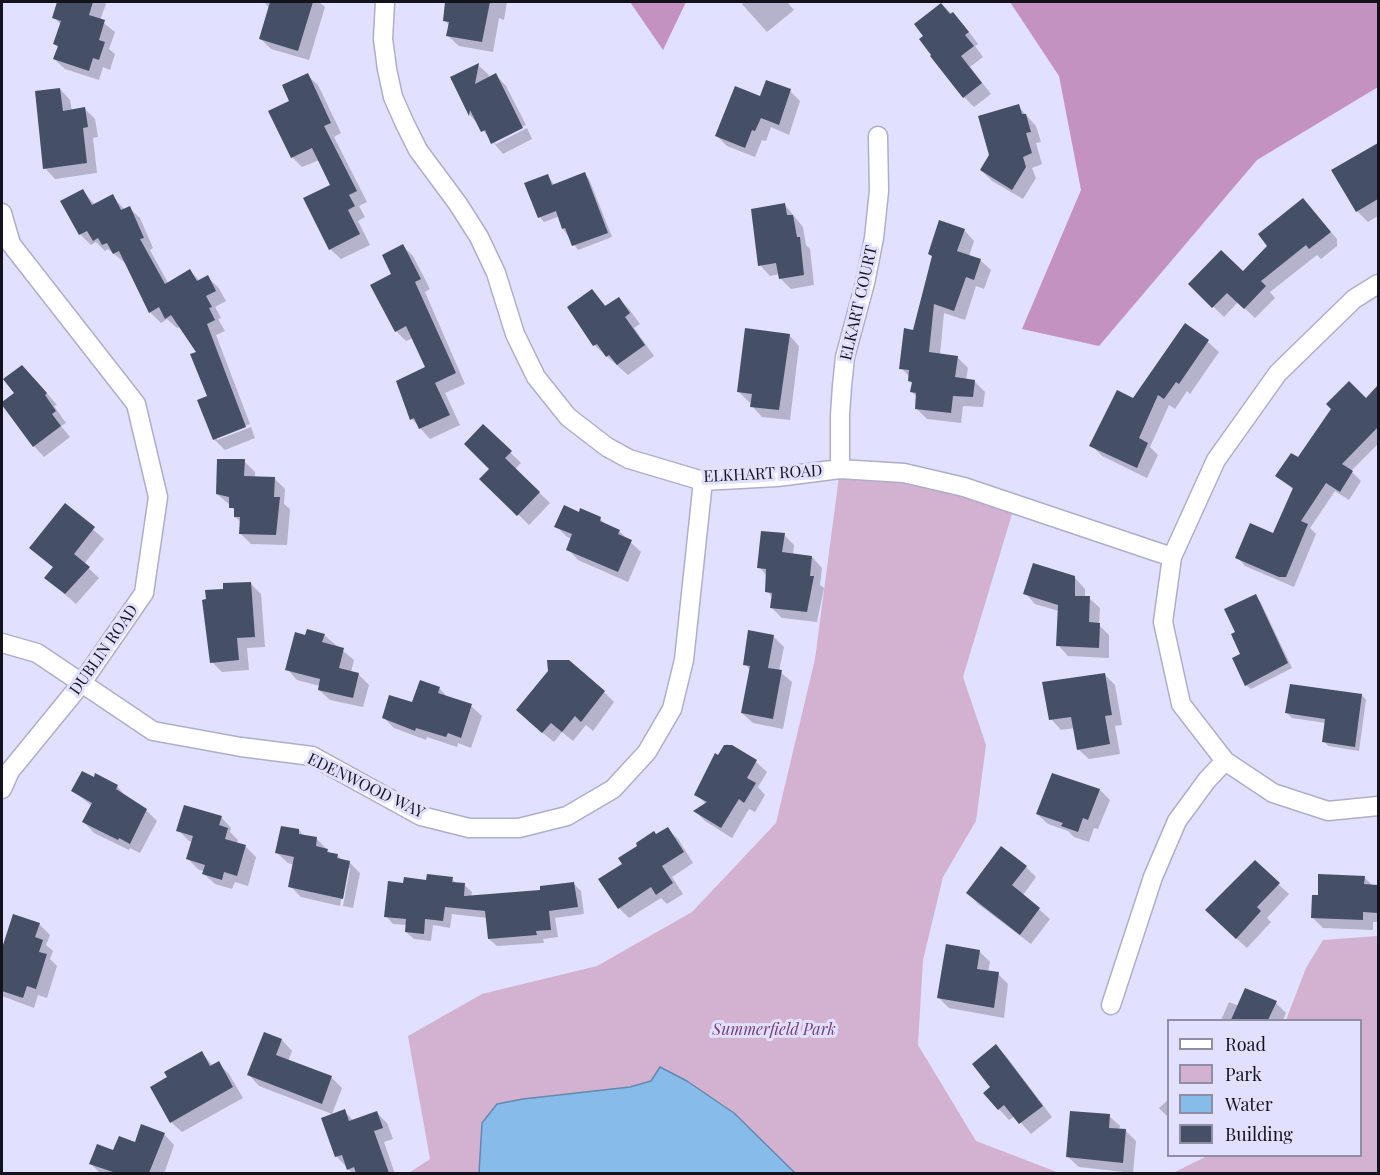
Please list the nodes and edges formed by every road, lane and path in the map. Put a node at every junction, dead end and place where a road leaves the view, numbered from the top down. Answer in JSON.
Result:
{"nodes":[{"id":1,"x":385,"y":2,"type":"edge"},
{"id":2,"x":878,"y":136,"type":"dead end"},
{"id":3,"x":2,"y":213,"type":"edge"},
{"id":4,"x":1378,"y":284,"type":"edge"},
{"id":5,"x":840,"y":469,"type":"junction"},
{"id":6,"x":704,"y":481,"type":"junction"},
{"id":7,"x":1173,"y":557,"type":"junction"},
{"id":8,"x":2,"y":643,"type":"edge"},
{"id":9,"x":81,"y":684,"type":"junction"},
{"id":10,"x":1225,"y":761,"type":"junction"},
{"id":11,"x":2,"y":789,"type":"edge"},
{"id":12,"x":1378,"y":806,"type":"edge"},
{"id":13,"x":1111,"y":1005,"type":"dead end"}],
"edges":[{"from":1,"to":6,"type":"street","name":"ELKHART ROAD"},
{"from":2,"to":5,"type":"street","name":"ELKART COURT"},
{"from":3,"to":9,"type":"street","name":"DUBLIN ROAD"},
{"from":4,"to":7,"type":"street"},
{"from":5,"to":6,"type":"street","name":"ELKHART ROAD"},
{"from":5,"to":7,"type":"street","name":"ELKHART ROAD"},
{"from":6,"to":9,"type":"street","name":"EDENWOOD WAY"},
{"from":7,"to":10,"type":"street"},
{"from":8,"to":9,"type":"street","name":"EDENWOOD WAY"},
{"from":9,"to":11,"type":"street","name":"DUBLIN ROAD"},
{"from":10,"to":12,"type":"street"},
{"from":10,"to":13,"type":"street"}]}
